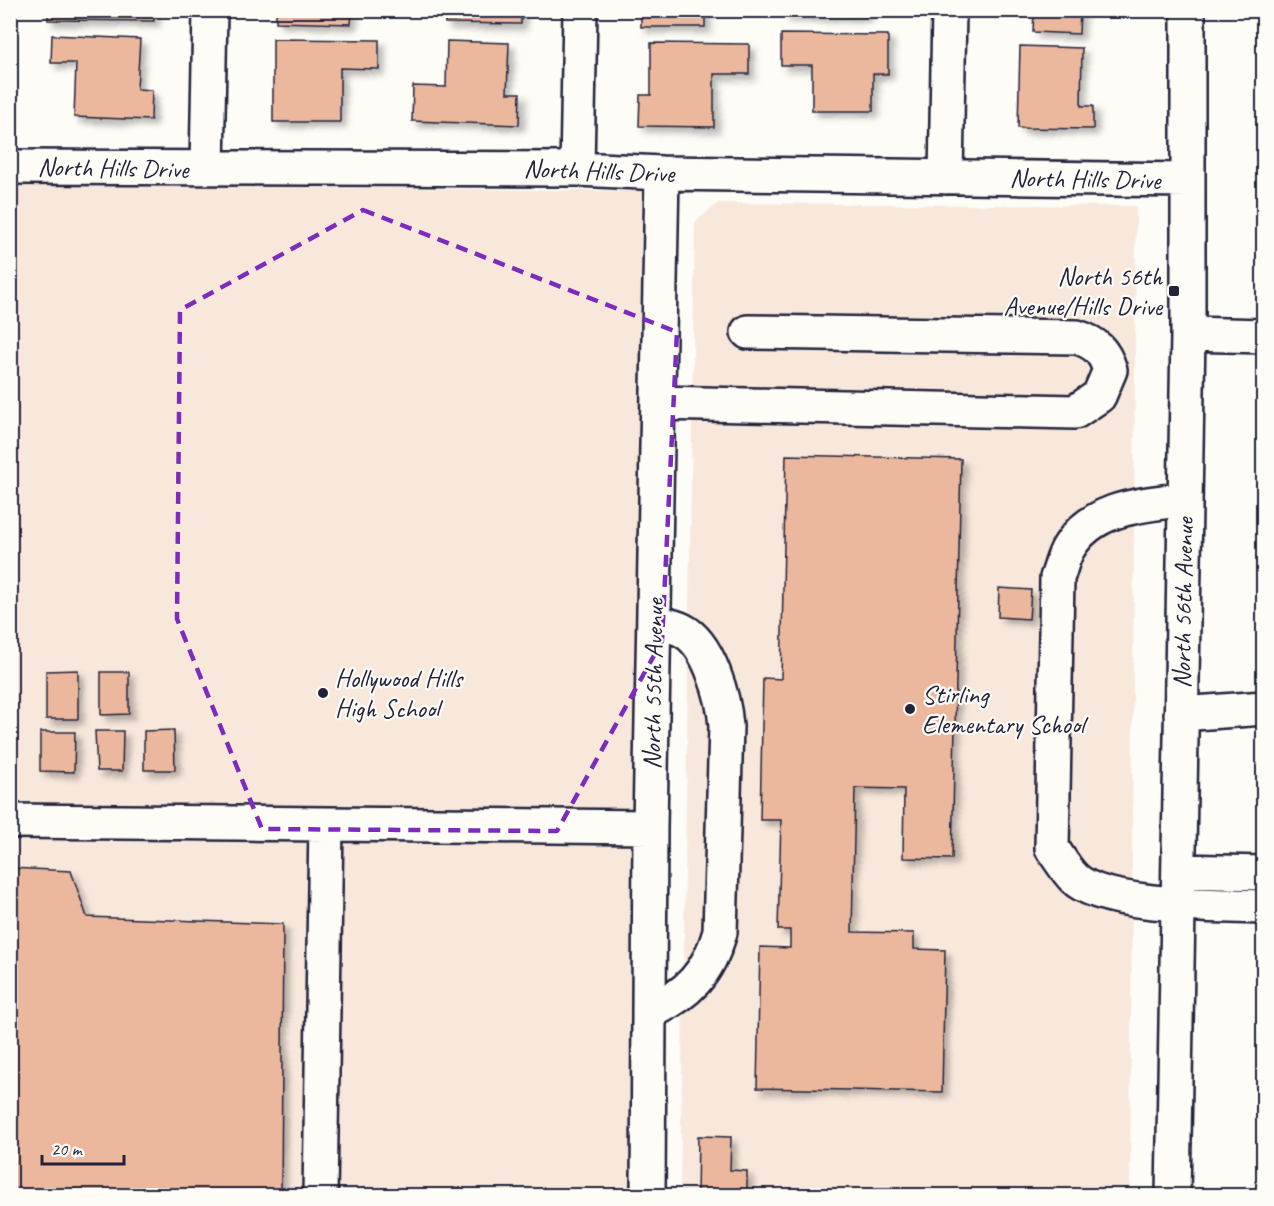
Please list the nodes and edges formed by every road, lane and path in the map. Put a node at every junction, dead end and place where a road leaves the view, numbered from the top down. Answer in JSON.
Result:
{"nodes":[{"id":1,"x":210,"y":10,"type":"edge"},
{"id":2,"x":580,"y":10,"type":"edge"},
{"id":3,"x":949,"y":10,"type":"edge"},
{"id":4,"x":1188,"y":10,"type":"edge"},
{"id":5,"x":10,"y":166,"type":"edge"},
{"id":6,"x":207,"y":168,"type":"junction"},
{"id":7,"x":578,"y":169,"type":"junction"},
{"id":8,"x":662,"y":173,"type":"junction"},
{"id":9,"x":946,"y":177,"type":"junction"},
{"id":10,"x":1187,"y":180,"type":"junction"},
{"id":11,"x":748,"y":332,"type":"dead end"},
{"id":12,"x":1188,"y":334,"type":"junction"},
{"id":13,"x":1263,"y":336,"type":"edge"},
{"id":14,"x":658,"y":403,"type":"junction"},
{"id":15,"x":1185,"y":499,"type":"junction"},
{"id":16,"x":655,"y":622,"type":"junction"},
{"id":17,"x":1263,"y":708,"type":"edge"},
{"id":18,"x":1181,"y":714,"type":"junction"},
{"id":19,"x":10,"y":821,"type":"edge"},
{"id":20,"x":326,"y":824,"type":"junction"},
{"id":21,"x":650,"y":827,"type":"junction"},
{"id":22,"x":1179,"y":871,"type":"junction"},
{"id":23,"x":1263,"y":873,"type":"edge"},
{"id":24,"x":1178,"y":904,"type":"junction"},
{"id":25,"x":1263,"y":907,"type":"edge"},
{"id":26,"x":650,"y":1011,"type":"junction"},
{"id":27,"x":320,"y":1196,"type":"edge"},
{"id":28,"x":648,"y":1196,"type":"edge"},
{"id":29,"x":1173,"y":1196,"type":"edge"}],
"edges":[{"from":1,"to":6,"type":"street"},
{"from":2,"to":7,"type":"street"},
{"from":3,"to":9,"type":"street"},
{"from":4,"to":10,"type":"street","name":"North 56th Avenue"},
{"from":5,"to":6,"type":"street","name":"North Hills Drive"},
{"from":6,"to":7,"type":"street","name":"North Hills Drive"},
{"from":7,"to":8,"type":"street","name":"North Hills Drive"},
{"from":8,"to":9,"type":"street","name":"North Hills Drive"},
{"from":8,"to":14,"type":"street","name":"North 55th Avenue"},
{"from":9,"to":10,"type":"street","name":"North Hills Drive"},
{"from":10,"to":12,"type":"street","name":"North 56th Avenue"},
{"from":11,"to":14,"type":"street"},
{"from":12,"to":13,"type":"street"},
{"from":12,"to":15,"type":"street","name":"North 56th Avenue"},
{"from":14,"to":16,"type":"street","name":"North 55th Avenue"},
{"from":15,"to":18,"type":"street","name":"North 56th Avenue"},
{"from":15,"to":24,"type":"street"},
{"from":16,"to":21,"type":"street","name":"North 55th Avenue"},
{"from":16,"to":26,"type":"street"},
{"from":17,"to":18,"type":"street"},
{"from":18,"to":22,"type":"street","name":"North 56th Avenue"},
{"from":19,"to":20,"type":"street"},
{"from":20,"to":21,"type":"street"},
{"from":20,"to":27,"type":"street"},
{"from":21,"to":26,"type":"street","name":"North 55th Avenue"},
{"from":22,"to":23,"type":"street"},
{"from":22,"to":24,"type":"street","name":"North 56th Avenue"},
{"from":24,"to":25,"type":"street"},
{"from":24,"to":29,"type":"street","name":"North 56th Avenue"},
{"from":26,"to":28,"type":"street","name":"North 55th Avenue"}]}
